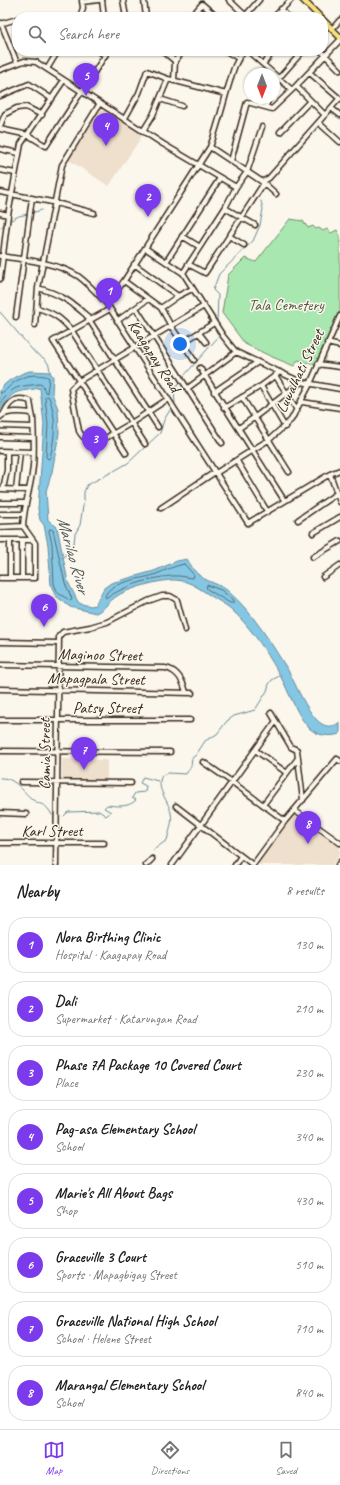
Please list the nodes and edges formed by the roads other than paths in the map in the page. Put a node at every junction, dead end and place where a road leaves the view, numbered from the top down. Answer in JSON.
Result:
{"nodes":[{"id":1,"x":101,"y":0,"type":"edge"},
{"id":2,"x":123,"y":0,"type":"edge"},
{"id":3,"x":144,"y":0,"type":"edge"},
{"id":4,"x":229,"y":0,"type":"edge"},
{"id":5,"x":259,"y":0,"type":"edge"},
{"id":6,"x":291,"y":0,"type":"edge"},
{"id":7,"x":303,"y":0,"type":"edge"},
{"id":8,"x":82,"y":1,"type":"edge"},
{"id":9,"x":281,"y":9,"type":"junction"},
{"id":10,"x":82,"y":12,"type":"edge"},
{"id":11,"x":103,"y":12,"type":"edge"},
{"id":12,"x":125,"y":12,"type":"edge"},
{"id":13,"x":145,"y":12,"type":"edge"},
{"id":14,"x":195,"y":12,"type":"edge"},
{"id":15,"x":211,"y":12,"type":"edge"},
{"id":16,"x":242,"y":12,"type":"edge"},
{"id":17,"x":249,"y":12,"type":"edge"},
{"id":18,"x":278,"y":12,"type":"edge"},
{"id":19,"x":284,"y":12,"type":"edge"},
{"id":20,"x":315,"y":12,"type":"edge"},
{"id":21,"x":12,"y":20,"type":"edge"},
{"id":22,"x":340,"y":20,"type":"edge"},
{"id":23,"x":1,"y":23,"type":"edge"},
{"id":24,"x":328,"y":26,"type":"edge"},
{"id":25,"x":332,"y":30,"type":"junction"},
{"id":26,"x":340,"y":38,"type":"edge"},
{"id":27,"x":12,"y":50,"type":"edge"},
{"id":28,"x":328,"y":51,"type":"edge"},
{"id":29,"x":14,"y":56,"type":"edge"},
{"id":30,"x":55,"y":56,"type":"edge"},
{"id":31,"x":104,"y":56,"type":"edge"},
{"id":32,"x":169,"y":56,"type":"edge"},
{"id":33,"x":179,"y":56,"type":"edge"},
{"id":34,"x":235,"y":56,"type":"edge"},
{"id":35,"x":254,"y":56,"type":"edge"},
{"id":36,"x":270,"y":56,"type":"edge"},
{"id":37,"x":299,"y":56,"type":"edge"},
{"id":38,"x":323,"y":56,"type":"edge"},
{"id":39,"x":325,"y":56,"type":"edge"},
{"id":40,"x":238,"y":58,"type":"joint"},
{"id":41,"x":175,"y":61,"type":"junction"},
{"id":42,"x":17,"y":63,"type":"junction"},
{"id":43,"x":263,"y":64,"type":"junction"},
{"id":44,"x":268,"y":68,"type":"edge"},
{"id":45,"x":47,"y":69,"type":"junction"},
{"id":46,"x":0,"y":70,"type":"edge"},
{"id":47,"x":340,"y":70,"type":"edge"},
{"id":48,"x":310,"y":72,"type":"junction"},
{"id":49,"x":280,"y":77,"type":"edge"},
{"id":50,"x":168,"y":79,"type":"junction"},
{"id":51,"x":280,"y":79,"type":"edge"},
{"id":52,"x":64,"y":80,"type":"junction"},
{"id":53,"x":174,"y":81,"type":"junction"},
{"id":54,"x":296,"y":86,"type":"junction"},
{"id":55,"x":292,"y":90,"type":"junction"},
{"id":56,"x":82,"y":91,"type":"junction"},
{"id":57,"x":226,"y":94,"type":"junction"},
{"id":58,"x":0,"y":96,"type":"edge"},
{"id":59,"x":52,"y":99,"type":"junction"},
{"id":60,"x":160,"y":99,"type":"junction"},
{"id":61,"x":340,"y":99,"type":"edge"},
{"id":62,"x":310,"y":101,"type":"junction"},
{"id":63,"x":100,"y":103,"type":"junction"},
{"id":64,"x":182,"y":106,"type":"dead end"},
{"id":65,"x":266,"y":106,"type":"joint"},
{"id":66,"x":331,"y":108,"type":"junction"},
{"id":67,"x":42,"y":115,"type":"junction"},
{"id":68,"x":326,"y":115,"type":"junction"},
{"id":69,"x":340,"y":115,"type":"edge"},
{"id":70,"x":125,"y":118,"type":"junction"},
{"id":71,"x":319,"y":123,"type":"junction"},
{"id":72,"x":0,"y":126,"type":"edge"},
{"id":73,"x":262,"y":127,"type":"dead end"},
{"id":74,"x":0,"y":129,"type":"edge"},
{"id":75,"x":143,"y":131,"type":"junction"},
{"id":76,"x":280,"y":132,"type":"dead end"},
{"id":77,"x":28,"y":135,"type":"junction"},
{"id":78,"x":340,"y":142,"type":"edge"},
{"id":79,"x":210,"y":146,"type":"junction"},
{"id":80,"x":0,"y":149,"type":"edge"},
{"id":81,"x":18,"y":153,"type":"junction"},
{"id":82,"x":232,"y":161,"type":"junction"},
{"id":83,"x":198,"y":165,"type":"junction"},
{"id":84,"x":0,"y":170,"type":"edge"},
{"id":85,"x":248,"y":172,"type":"junction"},
{"id":86,"x":15,"y":173,"type":"junction"},
{"id":87,"x":220,"y":178,"type":"junction"},
{"id":88,"x":263,"y":183,"type":"junction"},
{"id":89,"x":236,"y":187,"type":"junction"},
{"id":90,"x":0,"y":192,"type":"edge"},
{"id":91,"x":12,"y":194,"type":"junction"},
{"id":92,"x":276,"y":194,"type":"dead end"},
{"id":93,"x":32,"y":198,"type":"junction"},
{"id":94,"x":54,"y":202,"type":"junction"},
{"id":95,"x":225,"y":208,"type":"junction"},
{"id":96,"x":0,"y":213,"type":"edge"},
{"id":97,"x":94,"y":213,"type":"dead end"},
{"id":98,"x":8,"y":215,"type":"junction"},
{"id":99,"x":241,"y":218,"type":"junction"},
{"id":100,"x":255,"y":225,"type":"dead end"},
{"id":101,"x":182,"y":236,"type":"junction"},
{"id":102,"x":229,"y":236,"type":"junction"},
{"id":103,"x":244,"y":245,"type":"dead end"},
{"id":104,"x":200,"y":247,"type":"junction"},
{"id":105,"x":144,"y":248,"type":"junction"},
{"id":106,"x":2,"y":256,"type":"edge"},
{"id":107,"x":23,"y":260,"type":"junction"},
{"id":108,"x":166,"y":262,"type":"junction"},
{"id":109,"x":42,"y":264,"type":"junction"},
{"id":110,"x":134,"y":264,"type":"junction"},
{"id":111,"x":188,"y":264,"type":"junction"},
{"id":112,"x":183,"y":273,"type":"junction"},
{"id":113,"x":0,"y":279,"type":"edge"},
{"id":114,"x":124,"y":281,"type":"junction"},
{"id":115,"x":38,"y":288,"type":"junction"},
{"id":116,"x":192,"y":289,"type":"junction"},
{"id":117,"x":178,"y":296,"type":"junction"},
{"id":118,"x":148,"y":299,"type":"junction"},
{"id":119,"x":107,"y":304,"type":"junction"},
{"id":120,"x":204,"y":306,"type":"junction"},
{"id":121,"x":37,"y":308,"type":"junction"},
{"id":122,"x":136,"y":308,"type":"junction"},
{"id":123,"x":161,"y":308,"type":"junction"},
{"id":124,"x":110,"y":309,"type":"junction"},
{"id":125,"x":340,"y":316,"type":"edge"},
{"id":126,"x":16,"y":317,"type":"dead end"},
{"id":127,"x":91,"y":321,"type":"junction"},
{"id":128,"x":117,"y":321,"type":"junction"},
{"id":129,"x":214,"y":323,"type":"junction"},
{"id":130,"x":35,"y":324,"type":"dead end"},
{"id":131,"x":171,"y":326,"type":"junction"},
{"id":132,"x":335,"y":326,"type":"junction"},
{"id":133,"x":340,"y":326,"type":"edge"},
{"id":134,"x":72,"y":331,"type":"junction"},
{"id":135,"x":199,"y":333,"type":"junction"},
{"id":136,"x":154,"y":336,"type":"junction"},
{"id":137,"x":206,"y":342,"type":"dead end"},
{"id":138,"x":182,"y":343,"type":"junction"},
{"id":139,"x":327,"y":343,"type":"junction"},
{"id":140,"x":340,"y":346,"type":"edge"},
{"id":141,"x":134,"y":348,"type":"junction"},
{"id":142,"x":236,"y":352,"type":"junction"},
{"id":143,"x":115,"y":360,"type":"junction"},
{"id":144,"x":194,"y":360,"type":"dead end"},
{"id":145,"x":258,"y":362,"type":"junction"},
{"id":146,"x":318,"y":364,"type":"junction"},
{"id":147,"x":340,"y":367,"type":"edge"},
{"id":148,"x":200,"y":368,"type":"dead end"},
{"id":149,"x":97,"y":370,"type":"junction"},
{"id":150,"x":280,"y":372,"type":"junction"},
{"id":151,"x":275,"y":375,"type":"junction"},
{"id":152,"x":204,"y":376,"type":"junction"},
{"id":153,"x":79,"y":381,"type":"junction"},
{"id":154,"x":301,"y":382,"type":"junction"},
{"id":155,"x":310,"y":384,"type":"junction"},
{"id":156,"x":261,"y":386,"type":"junction"},
{"id":157,"x":188,"y":388,"type":"junction"},
{"id":158,"x":340,"y":389,"type":"edge"},
{"id":159,"x":214,"y":392,"type":"junction"},
{"id":160,"x":287,"y":394,"type":"junction"},
{"id":161,"x":242,"y":397,"type":"junction"},
{"id":162,"x":168,"y":399,"type":"junction"},
{"id":163,"x":302,"y":402,"type":"junction"},
{"id":164,"x":272,"y":404,"type":"junction"},
{"id":165,"x":224,"y":408,"type":"junction"},
{"id":166,"x":340,"y":408,"type":"edge"},
{"id":167,"x":297,"y":410,"type":"junction"},
{"id":168,"x":148,"y":412,"type":"junction"},
{"id":169,"x":4,"y":413,"type":"junction"},
{"id":170,"x":32,"y":413,"type":"junction"},
{"id":171,"x":0,"y":416,"type":"edge"},
{"id":172,"x":255,"y":417,"type":"junction"},
{"id":173,"x":131,"y":423,"type":"junction"},
{"id":174,"x":0,"y":426,"type":"edge"},
{"id":175,"x":34,"y":427,"type":"junction"},
{"id":176,"x":158,"y":427,"type":"dead end"},
{"id":177,"x":285,"y":427,"type":"junction"},
{"id":178,"x":239,"y":428,"type":"junction"},
{"id":179,"x":113,"y":434,"type":"junction"},
{"id":180,"x":0,"y":437,"type":"edge"},
{"id":181,"x":34,"y":438,"type":"junction"},
{"id":182,"x":270,"y":439,"type":"junction"},
{"id":183,"x":222,"y":443,"type":"dead end"},
{"id":184,"x":145,"y":444,"type":"dead end"},
{"id":185,"x":0,"y":451,"type":"edge"},
{"id":186,"x":253,"y":451,"type":"junction"},
{"id":187,"x":7,"y":452,"type":"junction"},
{"id":188,"x":20,"y":452,"type":"junction"},
{"id":189,"x":33,"y":452,"type":"junction"},
{"id":190,"x":126,"y":453,"type":"dead end"},
{"id":191,"x":237,"y":461,"type":"junction"},
{"id":192,"x":340,"y":470,"type":"edge"},
{"id":193,"x":290,"y":472,"type":"dead end"},
{"id":194,"x":216,"y":473,"type":"junction"},
{"id":195,"x":330,"y":474,"type":"junction"},
{"id":196,"x":1,"y":489,"type":"edge"},
{"id":197,"x":16,"y":490,"type":"junction"},
{"id":198,"x":29,"y":490,"type":"junction"},
{"id":199,"x":336,"y":494,"type":"junction"},
{"id":200,"x":284,"y":500,"type":"junction"},
{"id":201,"x":340,"y":502,"type":"edge"},
{"id":202,"x":0,"y":503,"type":"edge"},
{"id":203,"x":25,"y":503,"type":"junction"},
{"id":204,"x":161,"y":508,"type":"dead end"},
{"id":205,"x":267,"y":511,"type":"junction"},
{"id":206,"x":0,"y":514,"type":"edge"},
{"id":207,"x":24,"y":514,"type":"junction"},
{"id":208,"x":340,"y":517,"type":"edge"},
{"id":209,"x":298,"y":520,"type":"dead end"},
{"id":210,"x":23,"y":526,"type":"junction"},
{"id":211,"x":0,"y":527,"type":"edge"},
{"id":212,"x":313,"y":533,"type":"dead end"},
{"id":213,"x":0,"y":540,"type":"edge"},
{"id":214,"x":10,"y":540,"type":"junction"},
{"id":215,"x":22,"y":540,"type":"junction"},
{"id":216,"x":33,"y":540,"type":"junction"},
{"id":217,"x":340,"y":541,"type":"edge"},
{"id":218,"x":313,"y":557,"type":"dead end"},
{"id":219,"x":340,"y":565,"type":"edge"},
{"id":220,"x":323,"y":577,"type":"dead end"},
{"id":221,"x":0,"y":578,"type":"edge"},
{"id":222,"x":10,"y":578,"type":"junction"},
{"id":223,"x":22,"y":578,"type":"junction"},
{"id":224,"x":185,"y":630,"type":"dead end"},
{"id":225,"x":0,"y":642,"type":"edge"},
{"id":226,"x":58,"y":643,"type":"junction"},
{"id":227,"x":0,"y":665,"type":"edge"},
{"id":228,"x":58,"y":666,"type":"junction"},
{"id":229,"x":0,"y":689,"type":"edge"},
{"id":230,"x":58,"y":690,"type":"junction"},
{"id":231,"x":186,"y":692,"type":"junction"},
{"id":232,"x":192,"y":693,"type":"dead end"},
{"id":233,"x":271,"y":712,"type":"dead end"},
{"id":234,"x":0,"y":720,"type":"edge"},
{"id":235,"x":58,"y":720,"type":"junction"},
{"id":236,"x":190,"y":720,"type":"dead end"},
{"id":237,"x":276,"y":721,"type":"junction"},
{"id":238,"x":255,"y":750,"type":"junction"},
{"id":239,"x":0,"y":751,"type":"edge"},
{"id":240,"x":58,"y":751,"type":"junction"},
{"id":241,"x":170,"y":752,"type":"dead end"},
{"id":242,"x":298,"y":758,"type":"junction"},
{"id":243,"x":340,"y":761,"type":"edge"},
{"id":244,"x":203,"y":762,"type":"dead end"},
{"id":245,"x":287,"y":773,"type":"junction"},
{"id":246,"x":21,"y":782,"type":"dead end"},
{"id":247,"x":57,"y":782,"type":"junction"},
{"id":248,"x":232,"y":782,"type":"junction"},
{"id":249,"x":131,"y":783,"type":"dead end"},
{"id":250,"x":303,"y":800,"type":"junction"},
{"id":251,"x":263,"y":805,"type":"junction"},
{"id":252,"x":176,"y":806,"type":"dead end"},
{"id":253,"x":294,"y":810,"type":"junction"},
{"id":254,"x":0,"y":814,"type":"edge"},
{"id":255,"x":26,"y":814,"type":"dead end"},
{"id":256,"x":285,"y":821,"type":"junction"},
{"id":257,"x":200,"y":825,"type":"junction"},
{"id":258,"x":0,"y":843,"type":"edge"},
{"id":259,"x":57,"y":843,"type":"junction"},
{"id":260,"x":104,"y":843,"type":"dead end"},
{"id":261,"x":340,"y":843,"type":"edge"},
{"id":262,"x":241,"y":856,"type":"junction"},
{"id":263,"x":152,"y":858,"type":"dead end"},
{"id":264,"x":340,"y":862,"type":"edge"},
{"id":265,"x":56,"y":865,"type":"edge"},
{"id":266,"x":146,"y":865,"type":"edge"},
{"id":267,"x":172,"y":865,"type":"edge"},
{"id":268,"x":235,"y":865,"type":"edge"},
{"id":269,"x":253,"y":865,"type":"edge"},
{"id":270,"x":338,"y":865,"type":"edge"}],
"edges":[{"from":1,"to":8,"type":"street"},
{"from":1,"to":11,"type":"street"},
{"from":2,"to":12,"type":"street"},
{"from":3,"to":13,"type":"street"},
{"from":4,"to":16,"type":"street"},
{"from":5,"to":17,"type":"street"},
{"from":6,"to":9,"type":"street"},
{"from":7,"to":20,"type":"main road"},
{"from":8,"to":10,"type":"street"},
{"from":9,"to":18,"type":"street"},
{"from":9,"to":19,"type":"street"},
{"from":14,"to":15,"type":"street"},
{"from":21,"to":23,"type":"street"},
{"from":22,"to":25,"type":"street"},
{"from":23,"to":27,"type":"street"},
{"from":24,"to":25,"type":"main road"},
{"from":25,"to":26,"type":"main road"},
{"from":26,"to":28,"type":"street"},
{"from":29,"to":42,"type":"street"},
{"from":30,"to":45,"type":"street"},
{"from":31,"to":56,"type":"street"},
{"from":32,"to":41,"type":"street"},
{"from":33,"to":41,"type":"street"},
{"from":34,"to":40,"type":"street"},
{"from":35,"to":43,"type":"street"},
{"from":36,"to":43,"type":"street"},
{"from":37,"to":49,"type":"street"},
{"from":38,"to":48,"type":"street"},
{"from":39,"to":47,"type":"street"},
{"from":40,"to":57,"type":"street"},
{"from":41,"to":53,"type":"street"},
{"from":42,"to":45,"type":"street"},
{"from":42,"to":46,"type":"street"},
{"from":43,"to":44,"type":"street"},
{"from":45,"to":52,"type":"street"},
{"from":48,"to":54,"type":"street"},
{"from":48,"to":61,"type":"street"},
{"from":50,"to":53,"type":"street"},
{"from":50,"to":60,"type":"street"},
{"from":50,"to":70,"type":"street"},
{"from":51,"to":55,"type":"street"},
{"from":52,"to":56,"type":"street"},
{"from":52,"to":59,"type":"street"},
{"from":53,"to":57,"type":"street"},
{"from":54,"to":55,"type":"street"},
{"from":54,"to":62,"type":"street"},
{"from":55,"to":65,"type":"street"},
{"from":56,"to":63,"type":"street"},
{"from":56,"to":77,"type":"street"},
{"from":57,"to":79,"type":"street"},
{"from":58,"to":59,"type":"street"},
{"from":59,"to":67,"type":"street"},
{"from":60,"to":64,"type":"street"},
{"from":60,"to":75,"type":"street"},
{"from":61,"to":66,"type":"street"},
{"from":62,"to":68,"type":"street"},
{"from":62,"to":76,"type":"street"},
{"from":63,"to":70,"type":"street"},
{"from":63,"to":94,"type":"street"},
{"from":65,"to":82,"type":"street"},
{"from":66,"to":68,"type":"street"},
{"from":66,"to":69,"type":"street"},
{"from":67,"to":72,"type":"street"},
{"from":67,"to":77,"type":"street"},
{"from":68,"to":71,"type":"street"},
{"from":70,"to":75,"type":"street"},
{"from":71,"to":78,"type":"street"},
{"from":71,"to":88,"type":"street"},
{"from":73,"to":85,"type":"street"},
{"from":74,"to":77,"type":"street"},
{"from":75,"to":83,"type":"street"},
{"from":77,"to":81,"type":"street"},
{"from":79,"to":82,"type":"street"},
{"from":79,"to":83,"type":"street"},
{"from":80,"to":81,"type":"street"},
{"from":81,"to":86,"type":"street"},
{"from":82,"to":85,"type":"street"},
{"from":83,"to":87,"type":"street"},
{"from":83,"to":105,"type":"street"},
{"from":84,"to":86,"type":"street"},
{"from":85,"to":88,"type":"street"},
{"from":85,"to":89,"type":"street"},
{"from":86,"to":91,"type":"street"},
{"from":87,"to":89,"type":"street"},
{"from":87,"to":101,"type":"street"},
{"from":88,"to":92,"type":"street"},
{"from":88,"to":99,"type":"street"},
{"from":89,"to":95,"type":"street"},
{"from":90,"to":91,"type":"street"},
{"from":91,"to":93,"type":"street"},
{"from":91,"to":98,"type":"street"},
{"from":93,"to":94,"type":"street"},
{"from":93,"to":107,"type":"street"},
{"from":94,"to":97,"type":"street"},
{"from":94,"to":109,"type":"street"},
{"from":95,"to":99,"type":"street"},
{"from":95,"to":104,"type":"street"},
{"from":96,"to":98,"type":"street"},
{"from":98,"to":106,"type":"street"},
{"from":99,"to":100,"type":"street"},
{"from":99,"to":102,"type":"street"},
{"from":101,"to":104,"type":"street"},
{"from":101,"to":108,"type":"street"},
{"from":102,"to":103,"type":"street"},
{"from":102,"to":111,"type":"street"},
{"from":104,"to":111,"type":"street"},
{"from":105,"to":108,"type":"street"},
{"from":105,"to":110,"type":"street"},
{"from":106,"to":107,"type":"street","name":"Kaagapay Road"},
{"from":106,"to":113,"type":"street"},
{"from":107,"to":109,"type":"street","name":"Kaagapay Road"},
{"from":107,"to":126,"type":"street"},
{"from":108,"to":112,"type":"street"},
{"from":109,"to":115,"type":"street"},
{"from":109,"to":119,"type":"street","name":"Kaagapay Road"},
{"from":110,"to":114,"type":"street"},
{"from":110,"to":117,"type":"street"},
{"from":111,"to":112,"type":"street"},
{"from":112,"to":116,"type":"street"},
{"from":114,"to":118,"type":"street"},
{"from":114,"to":119,"type":"street"},
{"from":115,"to":121,"type":"street"},
{"from":115,"to":127,"type":"street"},
{"from":116,"to":117,"type":"street"},
{"from":116,"to":120,"type":"street"},
{"from":117,"to":123,"type":"street"},
{"from":118,"to":122,"type":"street"},
{"from":118,"to":123,"type":"street"},
{"from":119,"to":124,"type":"street","name":"Kaagapay Road"},
{"from":120,"to":129,"type":"street"},
{"from":120,"to":131,"type":"street"},
{"from":121,"to":130,"type":"street"},
{"from":121,"to":134,"type":"street"},
{"from":122,"to":128,"type":"street"},
{"from":122,"to":136,"type":"street"},
{"from":123,"to":131,"type":"street"},
{"from":124,"to":127,"type":"street"},
{"from":124,"to":128,"type":"street","name":"Kaagapay Road"},
{"from":125,"to":132,"type":"street","name":"Luwalhati Street"},
{"from":127,"to":134,"type":"street"},
{"from":127,"to":143,"type":"street"},
{"from":128,"to":141,"type":"street","name":"Kaagapay Road"},
{"from":129,"to":135,"type":"street"},
{"from":129,"to":142,"type":"street"},
{"from":131,"to":136,"type":"street"},
{"from":131,"to":138,"type":"street"},
{"from":132,"to":133,"type":"street"},
{"from":132,"to":139,"type":"street","name":"Luwalhati Street"},
{"from":134,"to":149,"type":"street"},
{"from":134,"to":153,"type":"street"},
{"from":135,"to":137,"type":"street"},
{"from":135,"to":138,"type":"street"},
{"from":136,"to":141,"type":"street"},
{"from":136,"to":157,"type":"street"},
{"from":138,"to":144,"type":"street"},
{"from":139,"to":140,"type":"street"},
{"from":139,"to":146,"type":"street","name":"Luwalhati Street"},
{"from":141,"to":143,"type":"street"},
{"from":141,"to":162,"type":"street","name":"Kaagapay Road"},
{"from":142,"to":145,"type":"street"},
{"from":142,"to":152,"type":"street"},
{"from":143,"to":149,"type":"street"},
{"from":143,"to":168,"type":"street"},
{"from":145,"to":150,"type":"street"},
{"from":145,"to":159,"type":"street"},
{"from":146,"to":147,"type":"street"},
{"from":146,"to":155,"type":"street","name":"Luwalhati Street"},
{"from":148,"to":152,"type":"street"},
{"from":149,"to":153,"type":"street"},
{"from":149,"to":173,"type":"street"},
{"from":150,"to":151,"type":"street"},
{"from":150,"to":154,"type":"street"},
{"from":151,"to":156,"type":"street"},
{"from":151,"to":160,"type":"street"},
{"from":152,"to":157,"type":"street"},
{"from":152,"to":159,"type":"street"},
{"from":153,"to":179,"type":"street"},
{"from":153,"to":179,"type":"street"},
{"from":154,"to":155,"type":"street"},
{"from":154,"to":160,"type":"street"},
{"from":155,"to":158,"type":"street"},
{"from":155,"to":163,"type":"street","name":"Luwalhati Street"},
{"from":156,"to":161,"type":"street"},
{"from":156,"to":164,"type":"street"},
{"from":157,"to":183,"type":"street"},
{"from":159,"to":165,"type":"street"},
{"from":160,"to":164,"type":"street"},
{"from":160,"to":167,"type":"street"},
{"from":161,"to":165,"type":"street"},
{"from":161,"to":172,"type":"street"},
{"from":162,"to":168,"type":"street"},
{"from":162,"to":194,"type":"street","name":"Kaagapay Road"},
{"from":163,"to":166,"type":"street"},
{"from":163,"to":167,"type":"street","name":"Luwalhati Street"},
{"from":164,"to":172,"type":"street"},
{"from":164,"to":177,"type":"street"},
{"from":165,"to":178,"type":"street"},
{"from":167,"to":177,"type":"street","name":"Luwalhati Street"},
{"from":168,"to":173,"type":"street"},
{"from":168,"to":176,"type":"street"},
{"from":169,"to":170,"type":"street"},
{"from":169,"to":170,"type":"street"},
{"from":169,"to":171,"type":"street"},
{"from":170,"to":175,"type":"street"},
{"from":172,"to":178,"type":"street"},
{"from":172,"to":182,"type":"street"},
{"from":173,"to":179,"type":"street"},
{"from":173,"to":184,"type":"street"},
{"from":174,"to":175,"type":"street"},
{"from":175,"to":181,"type":"street"},
{"from":177,"to":182,"type":"street","name":"Luwalhati Street"},
{"from":178,"to":186,"type":"street"},
{"from":179,"to":190,"type":"street"},
{"from":180,"to":181,"type":"street"},
{"from":181,"to":189,"type":"street"},
{"from":182,"to":186,"type":"street","name":"Luwalhati Street"},
{"from":182,"to":193,"type":"street"},
{"from":185,"to":187,"type":"street"},
{"from":186,"to":191,"type":"street","name":"Luwalhati Street"},
{"from":186,"to":200,"type":"street"},
{"from":187,"to":188,"type":"street"},
{"from":187,"to":196,"type":"street"},
{"from":188,"to":189,"type":"street"},
{"from":188,"to":197,"type":"street"},
{"from":189,"to":198,"type":"street"},
{"from":191,"to":194,"type":"street","name":"Luwalhati Street"},
{"from":191,"to":205,"type":"street"},
{"from":192,"to":195,"type":"street"},
{"from":194,"to":204,"type":"street","name":"Luwalhati Street"},
{"from":194,"to":205,"type":"street","name":"Kaagapay Road"},
{"from":195,"to":199,"type":"street"},
{"from":195,"to":200,"type":"street"},
{"from":196,"to":197,"type":"street"},
{"from":197,"to":198,"type":"street"},
{"from":198,"to":203,"type":"street"},
{"from":199,"to":201,"type":"street"},
{"from":199,"to":209,"type":"street"},
{"from":200,"to":205,"type":"street"},
{"from":202,"to":203,"type":"street"},
{"from":203,"to":207,"type":"street"},
{"from":206,"to":207,"type":"street"},
{"from":207,"to":210,"type":"street"},
{"from":208,"to":212,"type":"street"},
{"from":210,"to":211,"type":"street"},
{"from":210,"to":216,"type":"street"},
{"from":213,"to":214,"type":"street"},
{"from":214,"to":215,"type":"street"},
{"from":214,"to":222,"type":"street"},
{"from":215,"to":216,"type":"street"},
{"from":215,"to":223,"type":"street"},
{"from":216,"to":223,"type":"street"},
{"from":217,"to":218,"type":"street"},
{"from":219,"to":220,"type":"street"},
{"from":221,"to":222,"type":"street"},
{"from":222,"to":223,"type":"street"},
{"from":224,"to":226,"type":"street"},
{"from":225,"to":226,"type":"street"},
{"from":226,"to":228,"type":"street","name":"Camia Street"},
{"from":227,"to":228,"type":"street","name":"Maginoo Street"},
{"from":228,"to":230,"type":"street","name":"Camia Street"},
{"from":228,"to":231,"type":"street","name":"Maginoo Street"},
{"from":229,"to":230,"type":"street","name":"Mapagpala Street"},
{"from":230,"to":231,"type":"street","name":"Mapagpala Street"},
{"from":230,"to":235,"type":"street","name":"Camia Street"},
{"from":231,"to":232,"type":"street","name":"Mapagpala Street"},
{"from":233,"to":237,"type":"street"},
{"from":234,"to":235,"type":"street","name":"Patsy Street"},
{"from":235,"to":236,"type":"street","name":"Patsy Street"},
{"from":235,"to":240,"type":"street","name":"Camia Street"},
{"from":237,"to":238,"type":"street"},
{"from":237,"to":242,"type":"street"},
{"from":238,"to":245,"type":"street"},
{"from":238,"to":248,"type":"street"},
{"from":239,"to":240,"type":"street"},
{"from":240,"to":241,"type":"street"},
{"from":240,"to":247,"type":"street","name":"Camia Street"},
{"from":242,"to":245,"type":"street"},
{"from":242,"to":250,"type":"street"},
{"from":243,"to":250,"type":"street"},
{"from":244,"to":248,"type":"street"},
{"from":245,"to":251,"type":"street"},
{"from":246,"to":247,"type":"street"},
{"from":247,"to":249,"type":"street"},
{"from":247,"to":259,"type":"street","name":"Camia Street"},
{"from":248,"to":251,"type":"street"},
{"from":248,"to":257,"type":"street"},
{"from":250,"to":253,"type":"street"},
{"from":251,"to":256,"type":"street"},
{"from":252,"to":257,"type":"street"},
{"from":253,"to":256,"type":"street"},
{"from":253,"to":261,"type":"street"},
{"from":254,"to":255,"type":"street"},
{"from":256,"to":269,"type":"street"},
{"from":257,"to":262,"type":"street"},
{"from":257,"to":267,"type":"street"},
{"from":258,"to":259,"type":"street","name":"Karl Street"},
{"from":259,"to":260,"type":"street","name":"Karl Street"},
{"from":259,"to":265,"type":"street","name":"Camia Street"},
{"from":262,"to":268,"type":"street"},
{"from":262,"to":269,"type":"street"},
{"from":263,"to":266,"type":"street"},
{"from":264,"to":270,"type":"street"}]}
